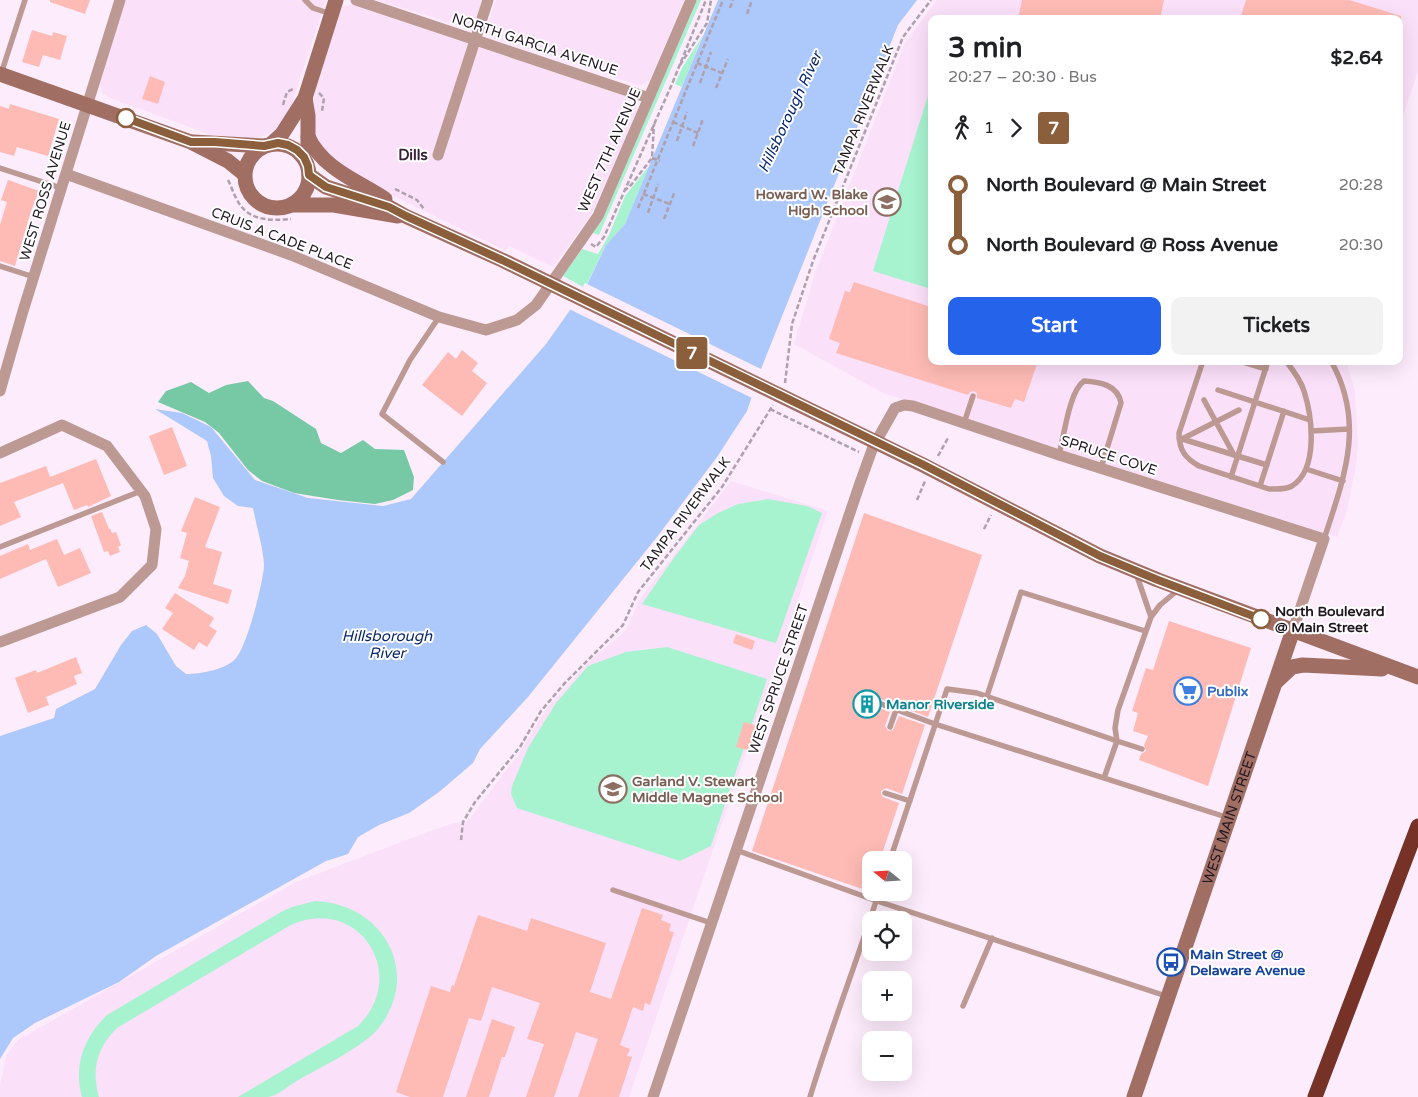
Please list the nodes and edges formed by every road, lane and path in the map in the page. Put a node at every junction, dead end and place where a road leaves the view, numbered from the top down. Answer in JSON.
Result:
{"nodes":[{"id":1,"x":26,"y":0,"type":"edge"},
{"id":2,"x":120,"y":0,"type":"edge"},
{"id":3,"x":305,"y":0,"type":"edge"},
{"id":4,"x":356,"y":0,"type":"edge"},
{"id":5,"x":488,"y":0,"type":"edge"},
{"id":6,"x":691,"y":0,"type":"edge"},
{"id":7,"x":706,"y":0,"type":"edge"},
{"id":8,"x":711,"y":0,"type":"edge"},
{"id":9,"x":722,"y":0,"type":"edge"},
{"id":10,"x":733,"y":0,"type":"edge"},
{"id":11,"x":752,"y":0,"type":"edge"},
{"id":12,"x":931,"y":0,"type":"edge"},
{"id":13,"x":333,"y":7,"type":"edge"},
{"id":14,"x":730,"y":8,"type":"dead end"},
{"id":15,"x":747,"y":14,"type":"dead end"},
{"id":16,"x":708,"y":25,"type":"dead end"},
{"id":17,"x":715,"y":27,"type":"dead end"},
{"id":18,"x":476,"y":40,"type":"junction"},
{"id":19,"x":711,"y":52,"type":"dead end"},
{"id":20,"x":728,"y":59,"type":"dead end"},
{"id":21,"x":697,"y":63,"type":"junction"},
{"id":22,"x":677,"y":70,"type":"junction"},
{"id":23,"x":722,"y":72,"type":"junction"},
{"id":24,"x":0,"y":74,"type":"edge"},
{"id":25,"x":700,"y":83,"type":"dead end"},
{"id":26,"x":716,"y":88,"type":"dead end"},
{"id":27,"x":287,"y":92,"type":"dead end"},
{"id":28,"x":306,"y":98,"type":"junction"},
{"id":29,"x":324,"y":98,"type":"dead end"},
{"id":30,"x":649,"y":98,"type":"junction"},
{"id":31,"x":88,"y":104,"type":"junction"},
{"id":32,"x":281,"y":111,"type":"dead end"},
{"id":33,"x":687,"y":112,"type":"dead end"},
{"id":34,"x":322,"y":118,"type":"dead end"},
{"id":35,"x":704,"y":119,"type":"dead end"},
{"id":36,"x":654,"y":122,"type":"junction"},
{"id":37,"x":673,"y":122,"type":"junction"},
{"id":38,"x":698,"y":133,"type":"junction"},
{"id":39,"x":308,"y":137,"type":"junction"},
{"id":40,"x":677,"y":141,"type":"dead end"},
{"id":41,"x":191,"y":142,"type":"junction"},
{"id":42,"x":267,"y":145,"type":"junction"},
{"id":43,"x":693,"y":146,"type":"dead end"},
{"id":44,"x":438,"y":155,"type":"dead end"},
{"id":45,"x":652,"y":158,"type":"junction"},
{"id":46,"x":660,"y":161,"type":"dead end"},
{"id":47,"x":0,"y":168,"type":"edge"},
{"id":48,"x":309,"y":170,"type":"junction"},
{"id":49,"x":66,"y":174,"type":"junction"},
{"id":50,"x":244,"y":174,"type":"junction"},
{"id":51,"x":227,"y":178,"type":"dead end"},
{"id":52,"x":658,"y":184,"type":"dead end"},
{"id":53,"x":391,"y":187,"type":"dead end"},
{"id":54,"x":61,"y":188,"type":"junction"},
{"id":55,"x":675,"y":190,"type":"dead end"},
{"id":56,"x":623,"y":192,"type":"junction"},
{"id":57,"x":643,"y":194,"type":"junction"},
{"id":58,"x":417,"y":200,"type":"dead end"},
{"id":59,"x":670,"y":204,"type":"junction"},
{"id":60,"x":638,"y":208,"type":"dead end"},
{"id":61,"x":296,"y":211,"type":"junction"},
{"id":62,"x":648,"y":213,"type":"dead end"},
{"id":63,"x":406,"y":216,"type":"junction"},
{"id":64,"x":664,"y":219,"type":"dead end"},
{"id":65,"x":582,"y":239,"type":"junction"},
{"id":66,"x":0,"y":266,"type":"edge"},
{"id":67,"x":34,"y":278,"type":"junction"},
{"id":68,"x":439,"y":316,"type":"junction"},
{"id":69,"x":486,"y":330,"type":"joint"},
{"id":70,"x":1202,"y":365,"type":"edge"},
{"id":71,"x":1253,"y":365,"type":"edge"},
{"id":72,"x":1267,"y":365,"type":"edge"},
{"id":73,"x":1289,"y":365,"type":"edge"},
{"id":74,"x":1333,"y":365,"type":"edge"},
{"id":75,"x":3,"y":367,"type":"edge"},
{"id":76,"x":1266,"y":369,"type":"junction"},
{"id":77,"x":782,"y":389,"type":"dead end"},
{"id":78,"x":1218,"y":390,"type":"dead end"},
{"id":79,"x":0,"y":391,"type":"edge"},
{"id":80,"x":973,"y":396,"type":"dead end"},
{"id":81,"x":1204,"y":400,"type":"dead end"},
{"id":82,"x":775,"y":402,"type":"dead end"},
{"id":83,"x":1255,"y":402,"type":"junction"},
{"id":84,"x":770,"y":409,"type":"junction"},
{"id":85,"x":1239,"y":410,"type":"dead end"},
{"id":86,"x":1284,"y":411,"type":"junction"},
{"id":87,"x":889,"y":416,"type":"joint"},
{"id":88,"x":1310,"y":420,"type":"junction"},
{"id":89,"x":1216,"y":422,"type":"junction"},
{"id":90,"x":964,"y":423,"type":"junction"},
{"id":91,"x":1350,"y":429,"type":"junction"},
{"id":92,"x":1311,"y":430,"type":"junction"},
{"id":93,"x":948,"y":438,"type":"dead end"},
{"id":94,"x":1181,"y":439,"type":"junction"},
{"id":95,"x":0,"y":453,"type":"edge"},
{"id":96,"x":861,"y":453,"type":"dead end"},
{"id":97,"x":1059,"y":455,"type":"junction"},
{"id":98,"x":938,"y":456,"type":"dead end"},
{"id":99,"x":1236,"y":456,"type":"junction"},
{"id":100,"x":443,"y":462,"type":"dead end"},
{"id":101,"x":1267,"y":465,"type":"junction"},
{"id":102,"x":1101,"y":468,"type":"junction"},
{"id":103,"x":1306,"y":469,"type":"junction"},
{"id":104,"x":1231,"y":476,"type":"junction"},
{"id":105,"x":1343,"y":481,"type":"junction"},
{"id":106,"x":925,"y":482,"type":"dead end"},
{"id":107,"x":1260,"y":486,"type":"junction"},
{"id":108,"x":143,"y":493,"type":"junction"},
{"id":109,"x":917,"y":500,"type":"dead end"},
{"id":110,"x":991,"y":514,"type":"dead end"},
{"id":111,"x":984,"y":529,"type":"dead end"},
{"id":112,"x":1324,"y":539,"type":"junction"},
{"id":113,"x":0,"y":547,"type":"edge"},
{"id":114,"x":1135,"y":571,"type":"junction"},
{"id":115,"x":1180,"y":588,"type":"junction"},
{"id":116,"x":1151,"y":617,"type":"junction"},
{"id":117,"x":1293,"y":630,"type":"junction"},
{"id":118,"x":1145,"y":631,"type":"junction"},
{"id":119,"x":0,"y":642,"type":"edge"},
{"id":120,"x":1396,"y":670,"type":"junction"},
{"id":121,"x":1417,"y":673,"type":"edge"},
{"id":122,"x":1274,"y":685,"type":"junction"},
{"id":123,"x":987,"y":696,"type":"junction"},
{"id":124,"x":865,"y":698,"type":"dead end"},
{"id":125,"x":896,"y":710,"type":"junction"},
{"id":126,"x":935,"y":724,"type":"junction"},
{"id":127,"x":890,"y":727,"type":"dead end"},
{"id":128,"x":1117,"y":741,"type":"junction"},
{"id":129,"x":1142,"y":749,"type":"dead end"},
{"id":130,"x":1104,"y":778,"type":"junction"},
{"id":131,"x":885,"y":793,"type":"dead end"},
{"id":132,"x":910,"y":801,"type":"junction"},
{"id":133,"x":1229,"y":818,"type":"junction"},
{"id":134,"x":1418,"y":826,"type":"edge"},
{"id":135,"x":461,"y":840,"type":"dead end"},
{"id":136,"x":736,"y":850,"type":"junction"},
{"id":137,"x":893,"y":851,"type":"edge"},
{"id":138,"x":613,"y":890,"type":"dead end"},
{"id":139,"x":862,"y":896,"type":"edge"},
{"id":140,"x":876,"y":901,"type":"joint"},
{"id":141,"x":711,"y":923,"type":"junction"},
{"id":142,"x":992,"y":938,"type":"junction"},
{"id":143,"x":1168,"y":996,"type":"junction"},
{"id":144,"x":963,"y":1006,"type":"dead end"},
{"id":145,"x":652,"y":1097,"type":"edge"},
{"id":146,"x":810,"y":1097,"type":"edge"},
{"id":147,"x":1134,"y":1097,"type":"edge"},
{"id":148,"x":1314,"y":1097,"type":"edge"}],
"edges":[{"from":1,"to":24,"type":"lane"},
{"from":2,"to":31,"type":"street","name":"WEST ROSS AVENUE"},
{"from":3,"to":13,"type":"lane"},
{"from":4,"to":18,"type":"street","name":"NORTH GARCIA AVENUE"},
{"from":5,"to":18,"type":"street"},
{"from":6,"to":30,"type":"street","name":"WEST 7TH AVENUE"},
{"from":7,"to":22,"type":"path"},
{"from":8,"to":22,"type":"path"},
{"from":9,"to":21,"type":"path"},
{"from":10,"to":14,"type":"path"},
{"from":11,"to":15,"type":"path"},
{"from":12,"to":77,"type":"path","name":"TAMPA RIVERWALK"},
{"from":13,"to":28,"type":"street"},
{"from":16,"to":17,"type":"path"},
{"from":18,"to":30,"type":"street","name":"NORTH GARCIA AVENUE"},
{"from":18,"to":44,"type":"street"},
{"from":19,"to":25,"type":"path"},
{"from":20,"to":23,"type":"path"},
{"from":21,"to":23,"type":"path"},
{"from":21,"to":37,"type":"path"},
{"from":22,"to":36,"type":"path"},
{"from":23,"to":26,"type":"path"},
{"from":24,"to":31,"type":"street"},
{"from":27,"to":32,"type":"path"},
{"from":28,"to":39,"type":"street"},
{"from":28,"to":42,"type":"street"},
{"from":29,"to":34,"type":"path"},
{"from":30,"to":65,"type":"street","name":"WEST 7TH AVENUE"},
{"from":31,"to":41,"type":"street"},
{"from":31,"to":49,"type":"street","name":"WEST ROSS AVENUE"},
{"from":33,"to":40,"type":"path"},
{"from":35,"to":38,"type":"path"},
{"from":36,"to":45,"type":"path"},
{"from":36,"to":56,"type":"path"},
{"from":37,"to":38,"type":"path"},
{"from":37,"to":57,"type":"path"},
{"from":38,"to":43,"type":"path"},
{"from":39,"to":48,"type":"street"},
{"from":39,"to":63,"type":"street"},
{"from":41,"to":42,"type":"street"},
{"from":41,"to":50,"type":"street"},
{"from":42,"to":48,"type":"street"},
{"from":42,"to":50,"type":"street"},
{"from":45,"to":46,"type":"path"},
{"from":45,"to":56,"type":"path"},
{"from":47,"to":54,"type":"lane"},
{"from":48,"to":61,"type":"street"},
{"from":48,"to":63,"type":"street"},
{"from":49,"to":54,"type":"street","name":"WEST ROSS AVENUE"},
{"from":49,"to":68,"type":"street","name":"CRUIS A CADE PLACE"},
{"from":50,"to":61,"type":"street"},
{"from":51,"to":61,"type":"path"},
{"from":52,"to":62,"type":"path"},
{"from":53,"to":58,"type":"path"},
{"from":54,"to":67,"type":"street","name":"WEST ROSS AVENUE"},
{"from":55,"to":59,"type":"path"},
{"from":56,"to":65,"type":"path"},
{"from":57,"to":59,"type":"path"},
{"from":57,"to":60,"type":"path"},
{"from":59,"to":64,"type":"path"},
{"from":61,"to":63,"type":"street"},
{"from":63,"to":114,"type":"street"},
{"from":65,"to":69,"type":"street","name":"WEST 7TH AVENUE"},
{"from":66,"to":67,"type":"lane"},
{"from":67,"to":75,"type":"street","name":"WEST ROSS AVENUE"},
{"from":68,"to":69,"type":"street","name":"CRUIS A CADE PLACE"},
{"from":68,"to":100,"type":"lane"},
{"from":70,"to":94,"type":"lane"},
{"from":71,"to":76,"type":"lane"},
{"from":72,"to":76,"type":"lane"},
{"from":73,"to":88,"type":"lane"},
{"from":74,"to":91,"type":"lane"},
{"from":75,"to":79,"type":"street","name":"WEST ROSS AVENUE"},
{"from":76,"to":83,"type":"lane"},
{"from":78,"to":83,"type":"lane"},
{"from":80,"to":90,"type":"lane"},
{"from":81,"to":89,"type":"lane"},
{"from":82,"to":84,"type":"path","name":"TAMPA RIVERWALK"},
{"from":83,"to":86,"type":"lane"},
{"from":83,"to":99,"type":"lane"},
{"from":84,"to":96,"type":"path"},
{"from":84,"to":135,"type":"path","name":"TAMPA RIVERWALK"},
{"from":85,"to":89,"type":"lane"},
{"from":86,"to":88,"type":"lane"},
{"from":86,"to":101,"type":"lane"},
{"from":87,"to":90,"type":"street","name":"SPRUCE COVE"},
{"from":87,"to":136,"type":"street","name":"WEST SPRUCE STREET"},
{"from":88,"to":92,"type":"lane"},
{"from":89,"to":94,"type":"lane"},
{"from":89,"to":99,"type":"lane"},
{"from":90,"to":97,"type":"street","name":"SPRUCE COVE"},
{"from":91,"to":92,"type":"lane"},
{"from":91,"to":105,"type":"lane"},
{"from":92,"to":103,"type":"lane"},
{"from":93,"to":98,"type":"path"},
{"from":94,"to":99,"type":"lane"},
{"from":94,"to":104,"type":"lane"},
{"from":95,"to":108,"type":"street"},
{"from":97,"to":102,"type":"street","name":"SPRUCE COVE"},
{"from":97,"to":102,"type":"lane"},
{"from":99,"to":101,"type":"lane"},
{"from":99,"to":104,"type":"lane"},
{"from":101,"to":107,"type":"lane"},
{"from":102,"to":112,"type":"street","name":"SPRUCE COVE"},
{"from":103,"to":105,"type":"lane"},
{"from":103,"to":107,"type":"lane"},
{"from":104,"to":107,"type":"lane"},
{"from":105,"to":112,"type":"lane"},
{"from":106,"to":109,"type":"path"},
{"from":108,"to":113,"type":"lane"},
{"from":108,"to":119,"type":"street"},
{"from":110,"to":111,"type":"path"},
{"from":112,"to":117,"type":"street","name":"WEST MAIN STREET"},
{"from":114,"to":115,"type":"street"},
{"from":114,"to":116,"type":"lane"},
{"from":115,"to":116,"type":"lane"},
{"from":115,"to":117,"type":"street"},
{"from":116,"to":118,"type":"lane"},
{"from":117,"to":120,"type":"street"},
{"from":117,"to":122,"type":"street","name":"WEST MAIN STREET"},
{"from":118,"to":123,"type":"lane"},
{"from":118,"to":128,"type":"lane"},
{"from":120,"to":121,"type":"street"},
{"from":120,"to":122,"type":"street"},
{"from":122,"to":133,"type":"street","name":"WEST MAIN STREET"},
{"from":123,"to":126,"type":"lane"},
{"from":123,"to":128,"type":"lane"},
{"from":124,"to":125,"type":"lane"},
{"from":125,"to":126,"type":"lane"},
{"from":125,"to":127,"type":"lane"},
{"from":126,"to":130,"type":"lane"},
{"from":126,"to":132,"type":"lane"},
{"from":128,"to":129,"type":"lane"},
{"from":128,"to":130,"type":"lane"},
{"from":130,"to":133,"type":"lane"},
{"from":131,"to":132,"type":"lane"},
{"from":132,"to":137,"type":"lane"},
{"from":133,"to":143,"type":"street","name":"WEST MAIN STREET"},
{"from":134,"to":148,"type":"highway"},
{"from":136,"to":139,"type":"lane"},
{"from":136,"to":141,"type":"street","name":"WEST SPRUCE STREET"},
{"from":138,"to":141,"type":"lane"},
{"from":140,"to":142,"type":"lane"},
{"from":140,"to":146,"type":"lane"},
{"from":141,"to":145,"type":"street","name":"WEST SPRUCE STREET"},
{"from":142,"to":143,"type":"lane"},
{"from":142,"to":144,"type":"lane"},
{"from":143,"to":147,"type":"street","name":"WEST MAIN STREET"}]}
